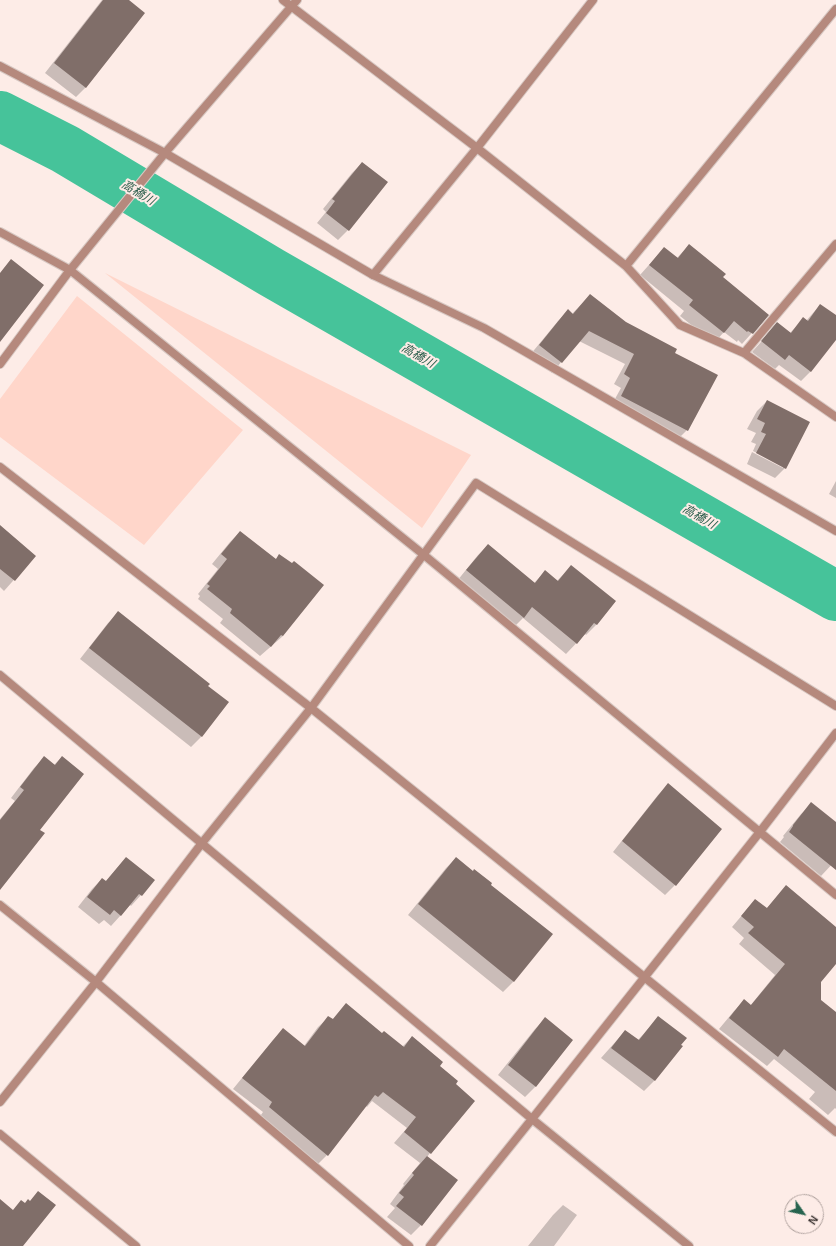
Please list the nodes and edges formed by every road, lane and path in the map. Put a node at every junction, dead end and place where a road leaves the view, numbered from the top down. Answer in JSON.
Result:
{"nodes":[{"id":1,"x":283,"y":0,"type":"edge"},
{"id":2,"x":590,"y":1,"type":"edge"},
{"id":3,"x":294,"y":3,"type":"edge"},
{"id":4,"x":836,"y":9,"type":"edge"},
{"id":5,"x":0,"y":66,"type":"edge"},
{"id":6,"x":477,"y":148,"type":"junction"},
{"id":7,"x":165,"y":153,"type":"junction"},
{"id":8,"x":0,"y":232,"type":"edge"},
{"id":9,"x":836,"y":244,"type":"edge"},
{"id":10,"x":626,"y":266,"type":"junction"},
{"id":11,"x":70,"y":270,"type":"junction"},
{"id":12,"x":373,"y":275,"type":"junction"},
{"id":13,"x":744,"y":354,"type":"junction"},
{"id":14,"x":0,"y":364,"type":"edge"},
{"id":15,"x":836,"y":417,"type":"edge"},
{"id":16,"x":0,"y":466,"type":"edge"},
{"id":17,"x":836,"y":531,"type":"edge"},
{"id":18,"x":424,"y":555,"type":"junction"},
{"id":19,"x":0,"y":675,"type":"edge"},
{"id":20,"x":836,"y":706,"type":"edge"},
{"id":21,"x":311,"y":708,"type":"junction"},
{"id":22,"x":836,"y":733,"type":"edge"},
{"id":23,"x":759,"y":833,"type":"junction"},
{"id":24,"x":202,"y":844,"type":"junction"},
{"id":25,"x":836,"y":895,"type":"edge"},
{"id":26,"x":0,"y":905,"type":"edge"},
{"id":27,"x":645,"y":977,"type":"junction"},
{"id":28,"x":96,"y":982,"type":"junction"},
{"id":29,"x":0,"y":1102,"type":"edge"},
{"id":30,"x":532,"y":1119,"type":"junction"},
{"id":31,"x":836,"y":1132,"type":"edge"},
{"id":32,"x":0,"y":1134,"type":"edge"},
{"id":33,"x":136,"y":1246,"type":"edge"},
{"id":34,"x":409,"y":1246,"type":"edge"},
{"id":35,"x":430,"y":1246,"type":"edge"},
{"id":36,"x":689,"y":1246,"type":"edge"}],
"edges":[{"from":1,"to":3,"type":"street"},
{"from":2,"to":6,"type":"street"},
{"from":3,"to":6,"type":"street"},
{"from":3,"to":7,"type":"street"},
{"from":4,"to":10,"type":"street"},
{"from":5,"to":7,"type":"street"},
{"from":6,"to":10,"type":"street"},
{"from":6,"to":12,"type":"street"},
{"from":7,"to":11,"type":"street"},
{"from":7,"to":12,"type":"street"},
{"from":8,"to":11,"type":"street"},
{"from":9,"to":13,"type":"street"},
{"from":10,"to":13,"type":"street"},
{"from":11,"to":14,"type":"street"},
{"from":11,"to":18,"type":"street"},
{"from":12,"to":17,"type":"street"},
{"from":13,"to":15,"type":"street"},
{"from":16,"to":21,"type":"street"},
{"from":18,"to":20,"type":"street"},
{"from":18,"to":21,"type":"street"},
{"from":18,"to":23,"type":"street"},
{"from":19,"to":24,"type":"street"},
{"from":21,"to":24,"type":"street"},
{"from":21,"to":27,"type":"street"},
{"from":22,"to":23,"type":"street"},
{"from":23,"to":25,"type":"street"},
{"from":23,"to":27,"type":"street"},
{"from":24,"to":28,"type":"street"},
{"from":24,"to":30,"type":"street"},
{"from":26,"to":28,"type":"street"},
{"from":27,"to":30,"type":"street"},
{"from":27,"to":31,"type":"street"},
{"from":28,"to":29,"type":"street"},
{"from":28,"to":34,"type":"street"},
{"from":30,"to":35,"type":"street"},
{"from":30,"to":36,"type":"street"},
{"from":32,"to":33,"type":"street"}]}
